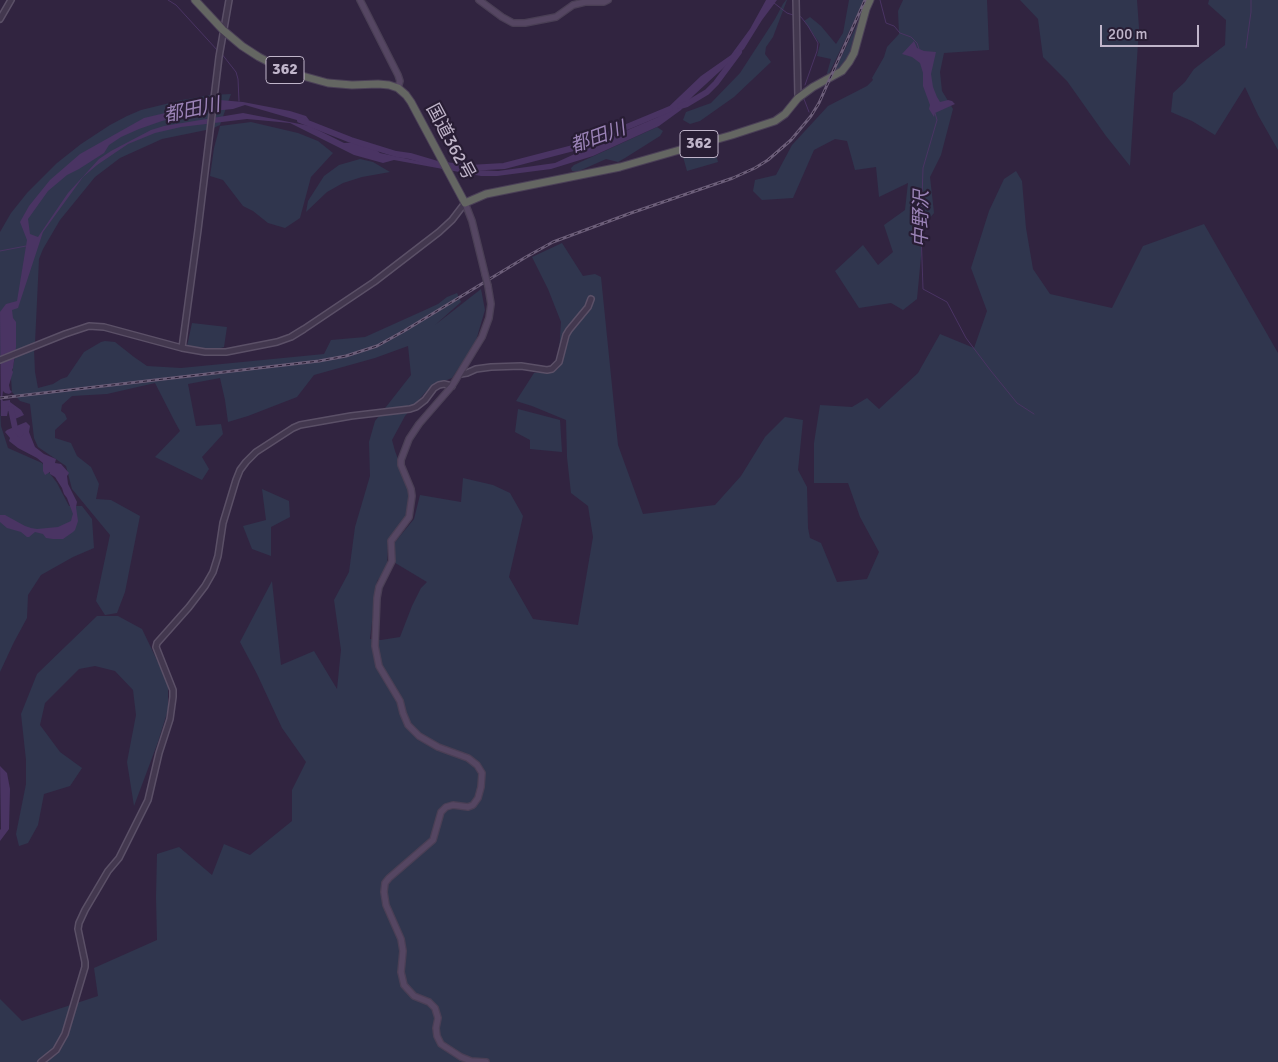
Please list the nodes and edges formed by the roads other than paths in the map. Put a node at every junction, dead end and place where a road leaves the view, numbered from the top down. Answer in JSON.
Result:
{"nodes":[{"id":1,"x":11,"y":0,"type":"edge"},
{"id":2,"x":195,"y":0,"type":"edge"},
{"id":3,"x":229,"y":0,"type":"edge"},
{"id":4,"x":360,"y":0,"type":"edge"},
{"id":5,"x":479,"y":0,"type":"edge"},
{"id":6,"x":608,"y":0,"type":"edge"},
{"id":7,"x":796,"y":0,"type":"edge"},
{"id":8,"x":870,"y":0,"type":"edge"},
{"id":9,"x":0,"y":19,"type":"edge"},
{"id":10,"x":223,"y":30,"type":"junction"},
{"id":11,"x":398,"y":88,"type":"junction"},
{"id":12,"x":798,"y":98,"type":"junction"},
{"id":13,"x":465,"y":203,"type":"junction"},
{"id":14,"x":591,"y":299,"type":"dead end"},
{"id":15,"x":182,"y":348,"type":"junction"},
{"id":16,"x":0,"y":360,"type":"edge"},
{"id":17,"x":460,"y":374,"type":"junction"},
{"id":18,"x":452,"y":386,"type":"junction"},
{"id":19,"x":41,"y":1062,"type":"edge"},
{"id":20,"x":486,"y":1062,"type":"edge"}],
"edges":[{"from":1,"to":9,"type":"street"},
{"from":2,"to":10,"type":"highway","number":"362"},
{"from":3,"to":10,"type":"street"},
{"from":4,"to":11,"type":"main road"},
{"from":5,"to":6,"type":"main road"},
{"from":7,"to":12,"type":"street"},
{"from":8,"to":12,"type":"highway","name":"国道362号","number":"362"},
{"from":10,"to":11,"type":"highway","number":"362"},
{"from":10,"to":15,"type":"street"},
{"from":11,"to":13,"type":"highway","name":"国道362号"},
{"from":12,"to":13,"type":"highway","name":"国道362号","number":"362"},
{"from":13,"to":15,"type":"street"},
{"from":13,"to":17,"type":"main road","bridge":true},
{"from":14,"to":17,"type":"street"},
{"from":15,"to":16,"type":"street"},
{"from":17,"to":18,"type":"main road"},
{"from":18,"to":19,"type":"street"},
{"from":18,"to":20,"type":"main road"}]}
